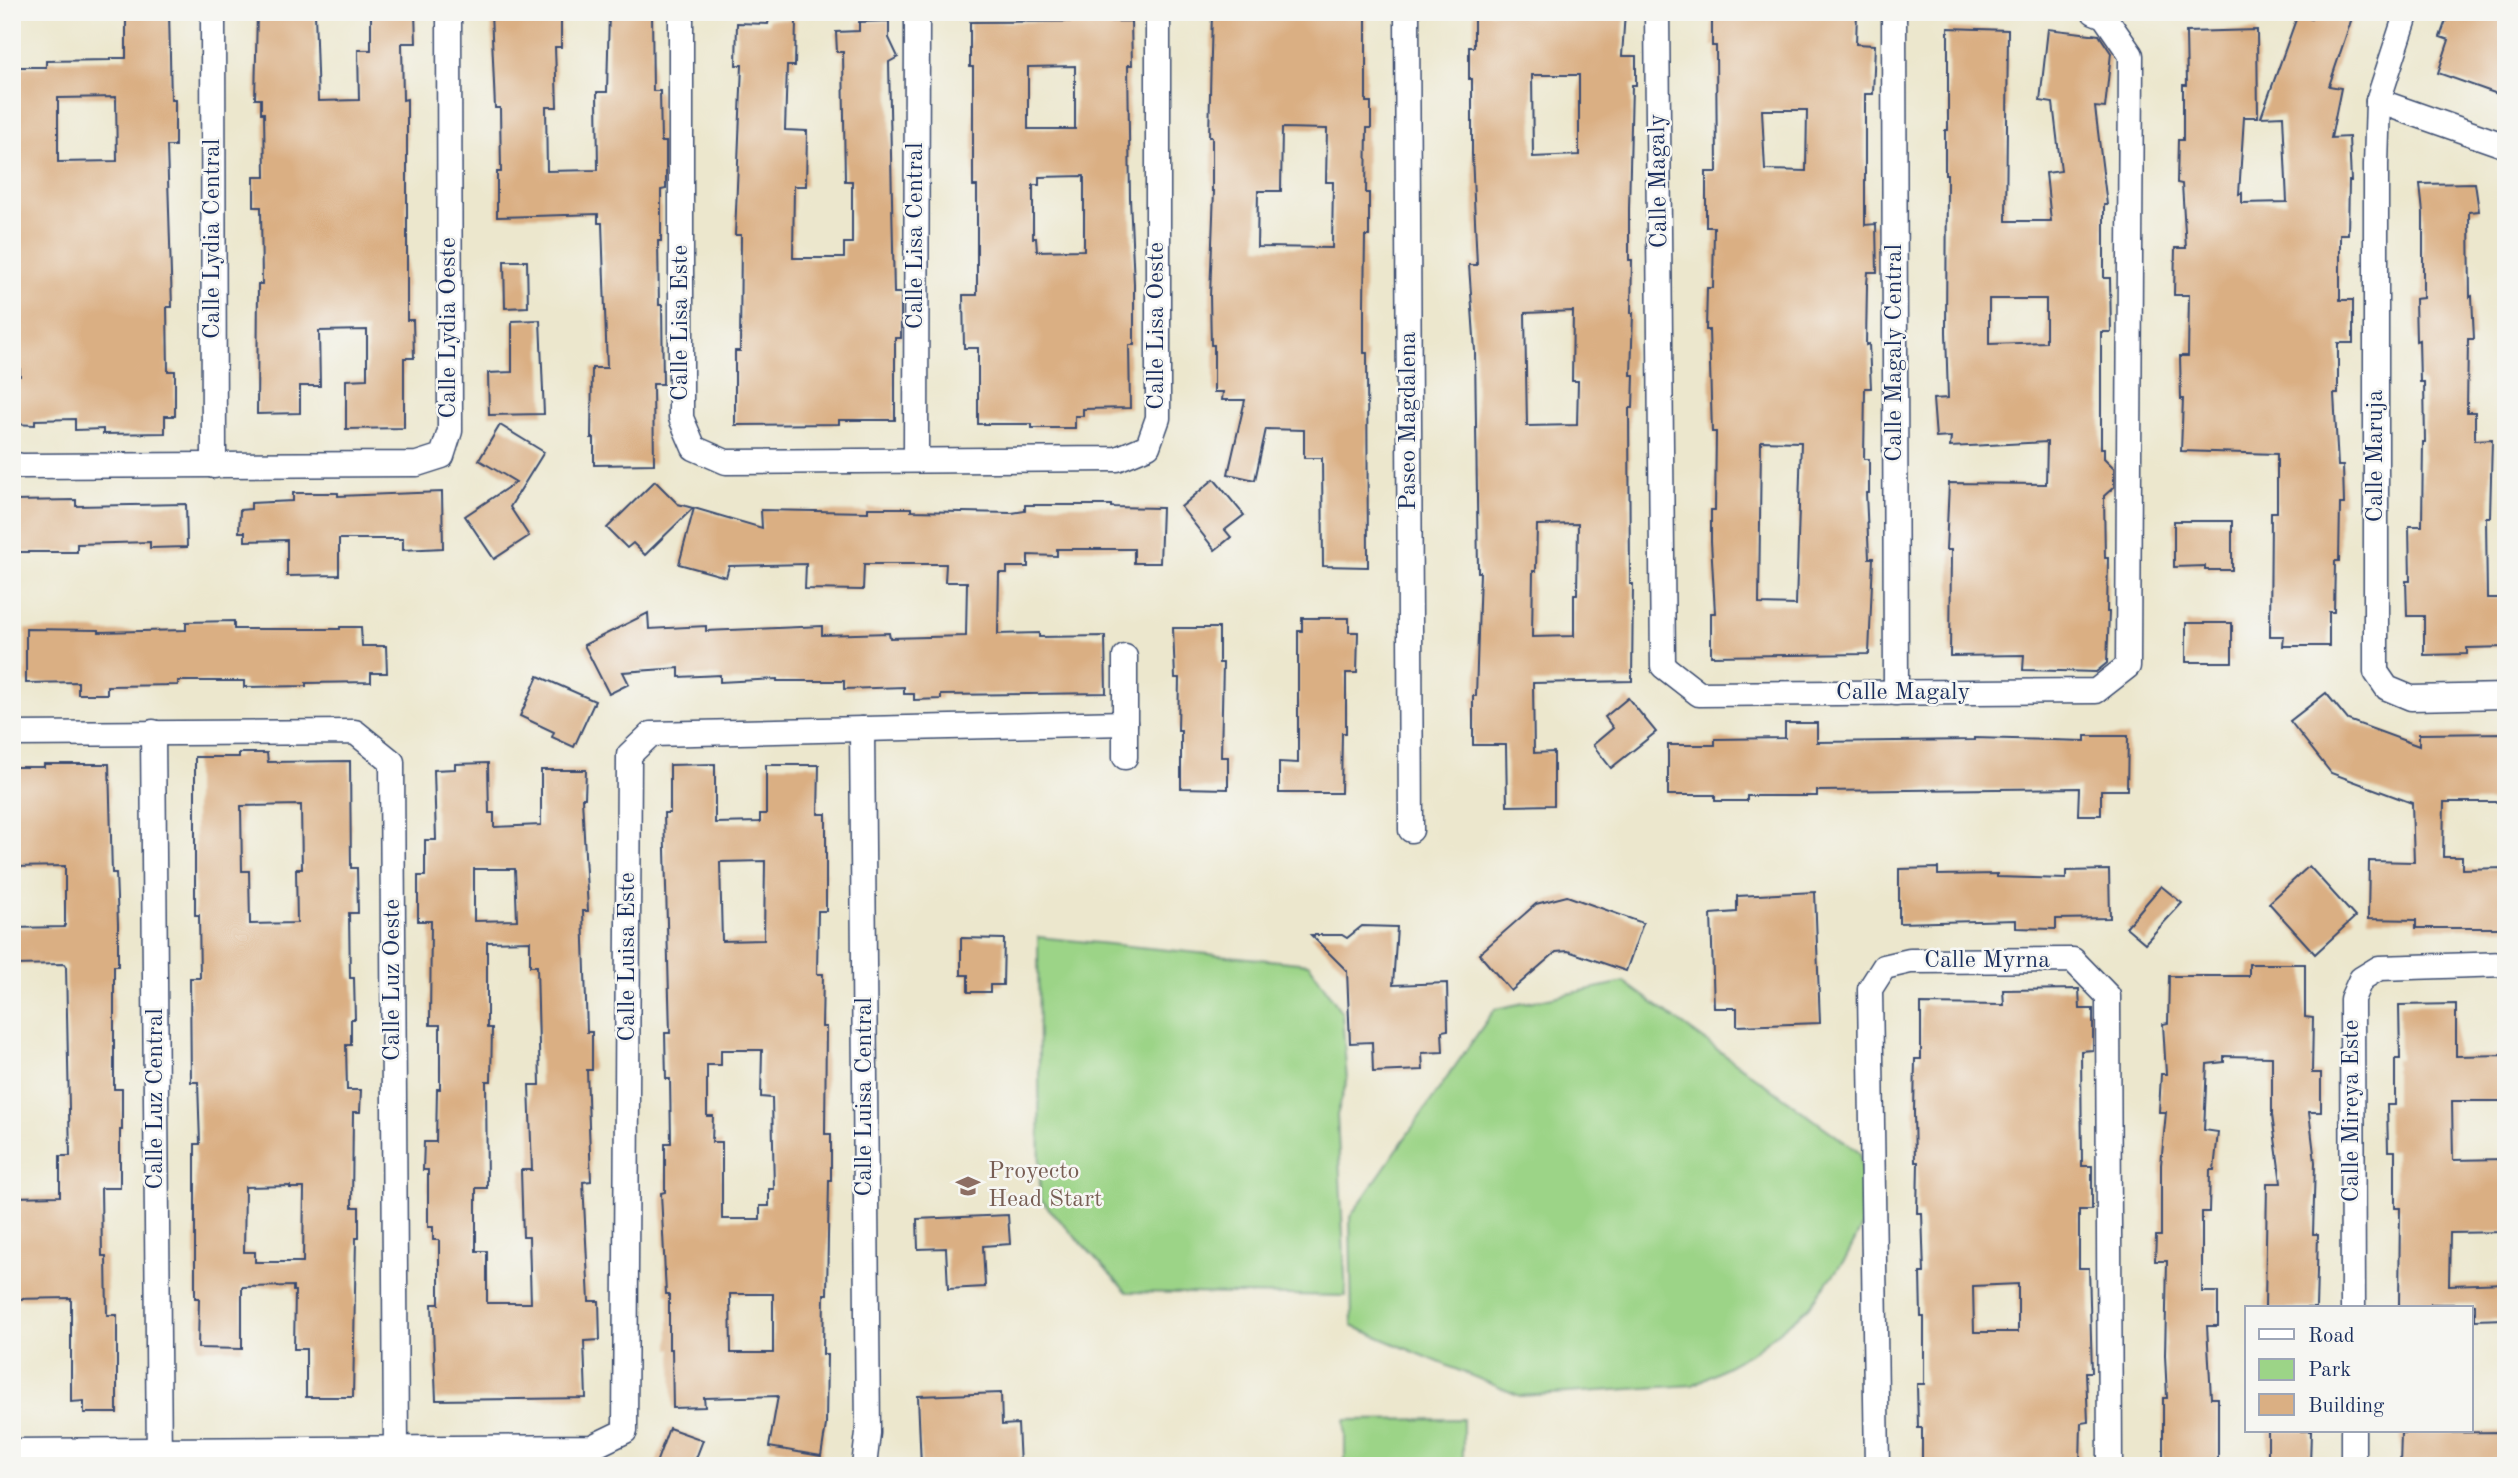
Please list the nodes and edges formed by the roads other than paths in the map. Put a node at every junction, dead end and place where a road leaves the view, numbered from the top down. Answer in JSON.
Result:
{"nodes":[{"id":1,"x":213,"y":12,"type":"edge"},
{"id":2,"x":449,"y":12,"type":"edge"},
{"id":3,"x":681,"y":12,"type":"edge"},
{"id":4,"x":917,"y":12,"type":"edge"},
{"id":5,"x":1158,"y":12,"type":"edge"},
{"id":6,"x":1407,"y":12,"type":"edge"},
{"id":7,"x":1657,"y":12,"type":"edge"},
{"id":8,"x":1894,"y":12,"type":"edge"},
{"id":9,"x":2094,"y":12,"type":"edge"},
{"id":10,"x":2407,"y":12,"type":"edge"},
{"id":11,"x":2378,"y":101,"type":"junction"},
{"id":12,"x":2506,"y":146,"type":"edge"},
{"id":13,"x":916,"y":460,"type":"junction"},
{"id":14,"x":12,"y":464,"type":"edge"},
{"id":15,"x":214,"y":466,"type":"junction"},
{"id":16,"x":1125,"y":657,"type":"dead end"},
{"id":17,"x":1896,"y":693,"type":"junction"},
{"id":18,"x":2506,"y":696,"type":"edge"},
{"id":19,"x":1125,"y":723,"type":"junction"},
{"id":20,"x":862,"y":729,"type":"junction"},
{"id":21,"x":153,"y":732,"type":"junction"},
{"id":22,"x":12,"y":734,"type":"edge"},
{"id":23,"x":1125,"y":757,"type":"dead end"},
{"id":24,"x":1410,"y":830,"type":"dead end"},
{"id":25,"x":2506,"y":964,"type":"edge"},
{"id":26,"x":2353,"y":1306,"type":"edge"},
{"id":27,"x":2353,"y":1432,"type":"edge"},
{"id":28,"x":396,"y":1448,"type":"junction"},
{"id":29,"x":12,"y":1451,"type":"edge"},
{"id":30,"x":159,"y":1457,"type":"edge"},
{"id":31,"x":864,"y":1466,"type":"edge"},
{"id":32,"x":1877,"y":1466,"type":"edge"},
{"id":33,"x":2110,"y":1466,"type":"edge"},
{"id":34,"x":2353,"y":1466,"type":"edge"}],
"edges":[{"from":1,"to":15,"type":"street","name":"Calle Lydia Central"},
{"from":2,"to":15,"type":"street","name":"Calle Lydia Oeste"},
{"from":3,"to":13,"type":"street","name":"Calle Lisa Este"},
{"from":4,"to":13,"type":"street","name":"Calle Lisa Central"},
{"from":5,"to":13,"type":"street","name":"Calle Lisa Oeste"},
{"from":6,"to":24,"type":"street","name":"Paseo Magdalena"},
{"from":7,"to":17,"type":"street","name":"Calle Magaly"},
{"from":8,"to":17,"type":"street","name":"Calle Magaly Central"},
{"from":9,"to":17,"type":"street","name":"Calle Magaly"},
{"from":10,"to":11,"type":"street","name":"Calle Maruja"},
{"from":11,"to":12,"type":"street"},
{"from":11,"to":18,"type":"street","name":"Calle Maruja"},
{"from":14,"to":15,"type":"street"},
{"from":16,"to":19,"type":"street"},
{"from":19,"to":20,"type":"street","name":"Calle Luisa Este"},
{"from":19,"to":23,"type":"street"},
{"from":20,"to":28,"type":"street","name":"Calle Luisa Este"},
{"from":20,"to":31,"type":"street","name":"Calle Luisa Central"},
{"from":21,"to":22,"type":"street"},
{"from":21,"to":28,"type":"street","name":"Calle Luz Oeste"},
{"from":21,"to":30,"type":"street","name":"Calle Luz Central"},
{"from":25,"to":26,"type":"street","name":"Calle Mireya Este"},
{"from":27,"to":34,"type":"street"},
{"from":28,"to":30,"type":"street"},
{"from":29,"to":30,"type":"street"},
{"from":32,"to":33,"type":"street","name":"Calle Myrna"}]}
